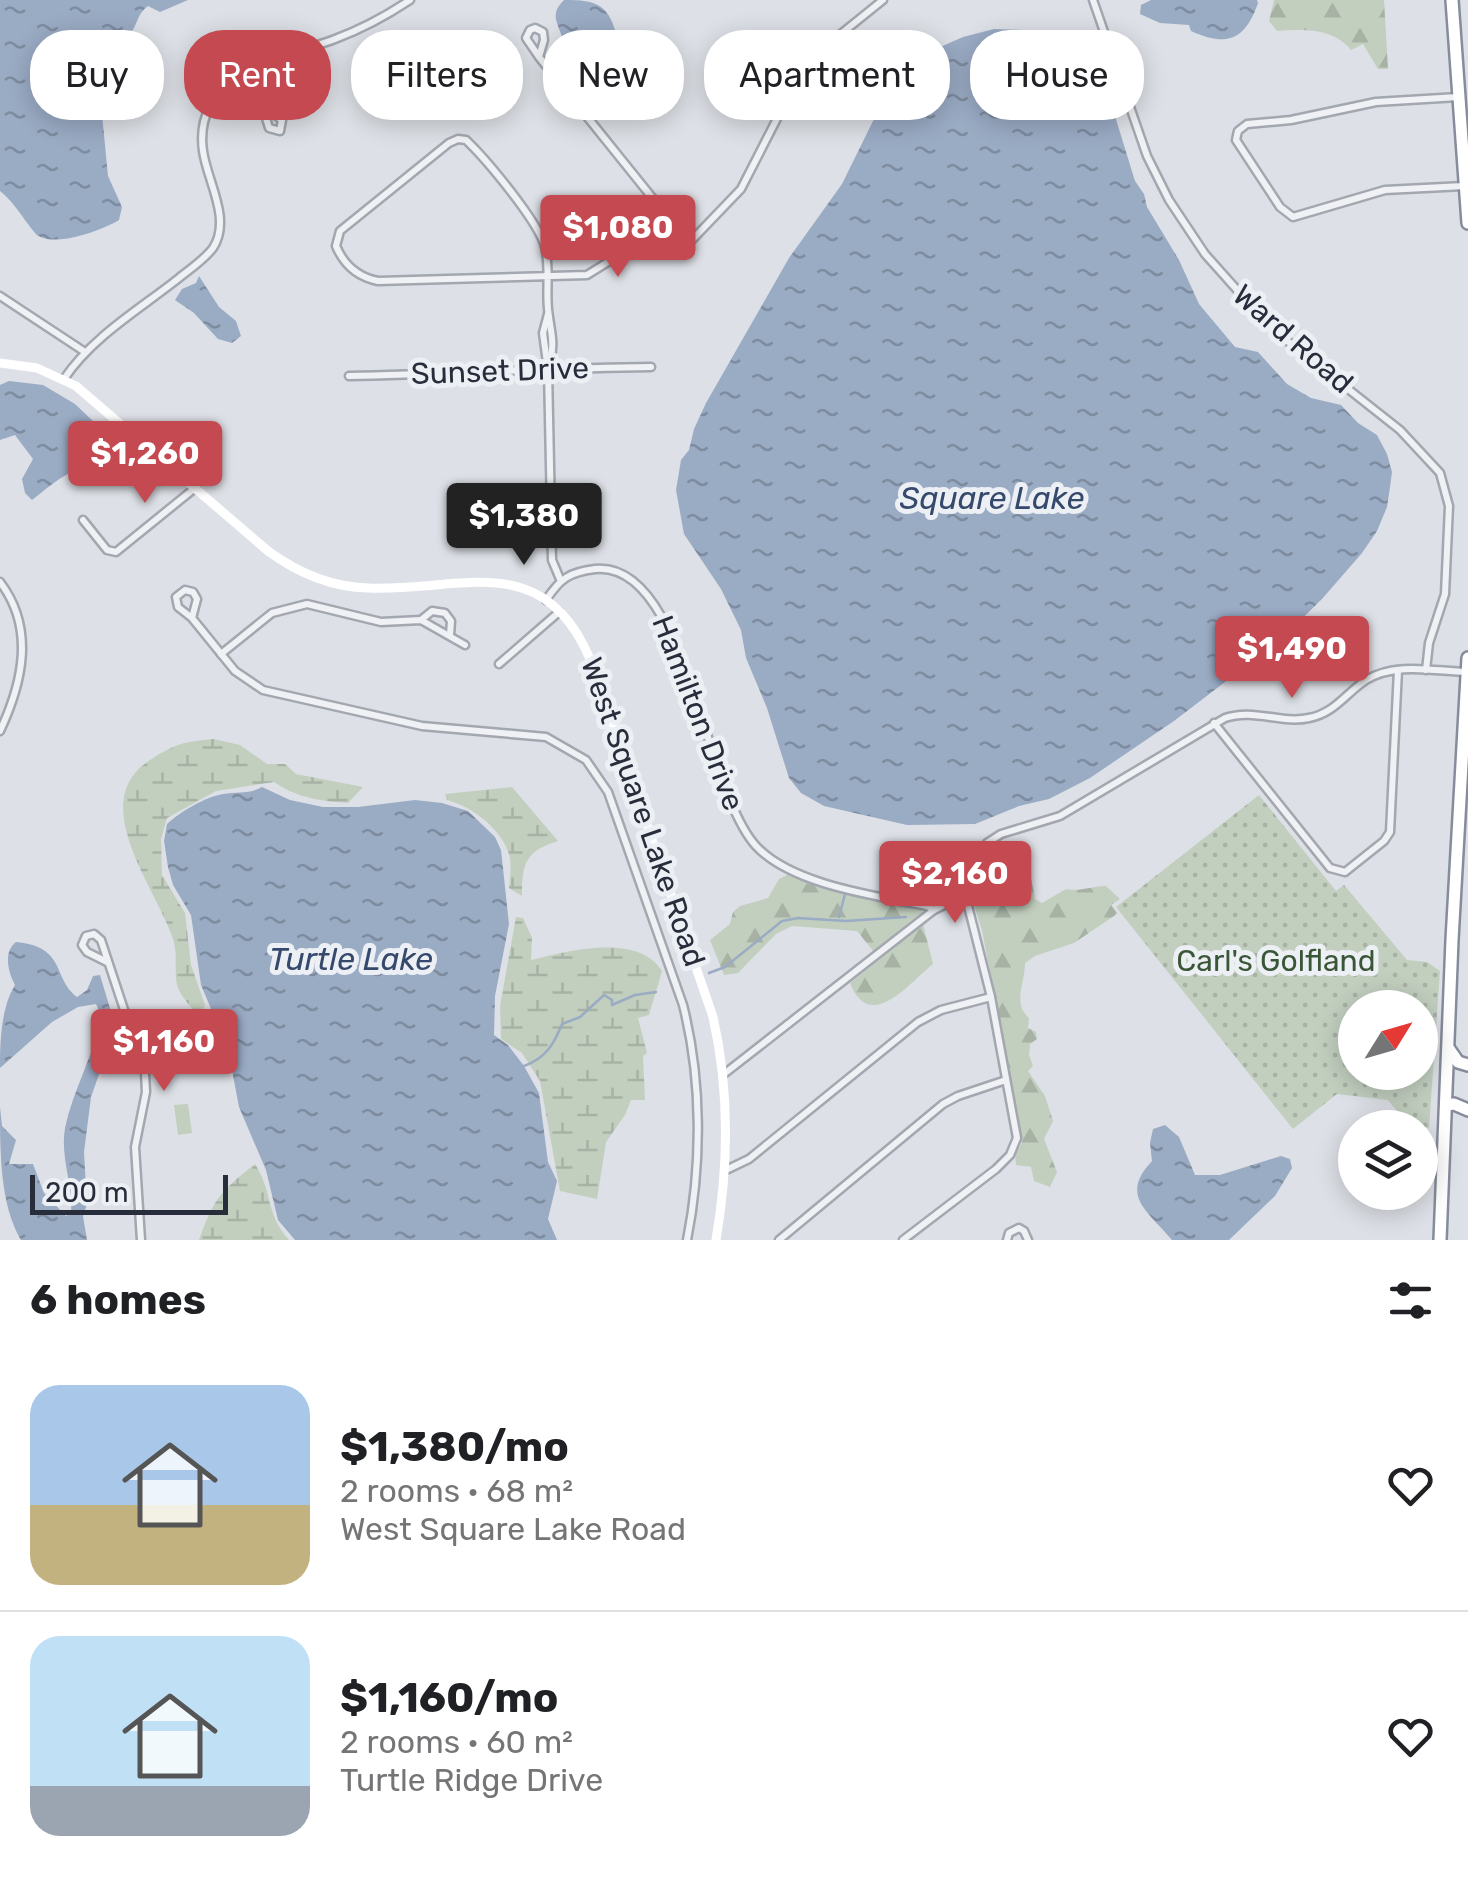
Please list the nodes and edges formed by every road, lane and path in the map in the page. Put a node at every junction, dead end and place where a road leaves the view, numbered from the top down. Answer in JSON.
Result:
{"nodes":[{"id":1,"x":410,"y":0,"type":"edge"},
{"id":2,"x":883,"y":0,"type":"edge"},
{"id":3,"x":1094,"y":0,"type":"edge"},
{"id":4,"x":1452,"y":0,"type":"edge"},
{"id":5,"x":331,"y":40,"type":"edge"},
{"id":6,"x":539,"y":57,"type":"dead end"},
{"id":7,"x":1459,"y":96,"type":"junction"},
{"id":8,"x":206,"y":120,"type":"edge"},
{"id":9,"x":1466,"y":186,"type":"edge"},
{"id":10,"x":1468,"y":223,"type":"edge"},
{"id":11,"x":684,"y":243,"type":"junction"},
{"id":12,"x":547,"y":278,"type":"junction"},
{"id":13,"x":0,"y":296,"type":"edge"},
{"id":14,"x":85,"y":352,"type":"junction"},
{"id":15,"x":0,"y":363,"type":"edge"},
{"id":16,"x":651,"y":367,"type":"dead end"},
{"id":17,"x":548,"y":370,"type":"junction"},
{"id":18,"x":349,"y":376,"type":"dead end"},
{"id":19,"x":64,"y":379,"type":"junction"},
{"id":20,"x":195,"y":488,"type":"junction"},
{"id":21,"x":83,"y":520,"type":"dead end"},
{"id":22,"x":560,"y":579,"type":"junction"},
{"id":23,"x":0,"y":582,"type":"edge"},
{"id":24,"x":546,"y":601,"type":"junction"},
{"id":25,"x":559,"y":612,"type":"junction"},
{"id":26,"x":192,"y":618,"type":"dead end"},
{"id":27,"x":421,"y":620,"type":"junction"},
{"id":28,"x":450,"y":635,"type":"junction"},
{"id":29,"x":465,"y":646,"type":"dead end"},
{"id":30,"x":221,"y":654,"type":"junction"},
{"id":31,"x":1468,"y":658,"type":"edge"},
{"id":32,"x":499,"y":664,"type":"dead end"},
{"id":33,"x":1398,"y":670,"type":"junction"},
{"id":34,"x":1426,"y":670,"type":"junction"},
{"id":35,"x":1468,"y":672,"type":"edge"},
{"id":36,"x":1214,"y":723,"type":"junction"},
{"id":37,"x":0,"y":731,"type":"edge"},
{"id":38,"x":1464,"y":811,"type":"edge"},
{"id":39,"x":1462,"y":877,"type":"edge"},
{"id":40,"x":966,"y":894,"type":"junction"},
{"id":41,"x":934,"y":910,"type":"junction"},
{"id":42,"x":107,"y":962,"type":"junction"},
{"id":43,"x":991,"y":996,"type":"junction"},
{"id":44,"x":1449,"y":1048,"type":"junction"},
{"id":45,"x":1468,"y":1065,"type":"edge"},
{"id":46,"x":724,"y":1074,"type":"junction"},
{"id":47,"x":1006,"y":1080,"type":"junction"},
{"id":48,"x":1446,"y":1105,"type":"junction"},
{"id":49,"x":1468,"y":1110,"type":"edge"},
{"id":50,"x":726,"y":1170,"type":"junction"},
{"id":51,"x":1441,"y":1239,"type":"edge"},
{"id":52,"x":140,"y":1240,"type":"edge"},
{"id":53,"x":687,"y":1240,"type":"edge"},
{"id":54,"x":716,"y":1240,"type":"edge"},
{"id":55,"x":778,"y":1240,"type":"edge"},
{"id":56,"x":903,"y":1240,"type":"edge"},
{"id":57,"x":1007,"y":1240,"type":"edge"},
{"id":58,"x":1028,"y":1240,"type":"edge"}],
"edges":[{"from":1,"to":5,"type":"street"},
{"from":2,"to":11,"type":"street"},
{"from":3,"to":34,"type":"street","name":"Ward Road"},
{"from":4,"to":7,"type":"highway"},
{"from":6,"to":11,"type":"street"},
{"from":7,"to":9,"type":"highway"},
{"from":7,"to":9,"type":"street"},
{"from":8,"to":14,"type":"street"},
{"from":9,"to":10,"type":"highway"},
{"from":11,"to":12,"type":"street"},
{"from":12,"to":12,"type":"street"},
{"from":12,"to":17,"type":"street"},
{"from":13,"to":14,"type":"street"},
{"from":14,"to":19,"type":"street"},
{"from":15,"to":19,"type":"street","name":"West Square Lake Road"},
{"from":16,"to":17,"type":"street","name":"Sunset Drive"},
{"from":17,"to":18,"type":"street","name":"Sunset Drive"},
{"from":17,"to":22,"type":"street"},
{"from":19,"to":20,"type":"street","name":"West Square Lake Road"},
{"from":20,"to":21,"type":"street"},
{"from":20,"to":24,"type":"street","name":"West Square Lake Road"},
{"from":22,"to":24,"type":"street"},
{"from":22,"to":41,"type":"street","name":"Hamilton Drive"},
{"from":23,"to":37,"type":"street"},
{"from":24,"to":25,"type":"street","name":"West Square Lake Road"},
{"from":25,"to":32,"type":"street"},
{"from":25,"to":46,"type":"street","name":"West Square Lake Road"},
{"from":26,"to":30,"type":"street"},
{"from":27,"to":28,"type":"street"},
{"from":27,"to":28,"type":"street"},
{"from":27,"to":30,"type":"street"},
{"from":28,"to":29,"type":"street"},
{"from":30,"to":53,"type":"street"},
{"from":31,"to":35,"type":"highway"},
{"from":33,"to":34,"type":"street"},
{"from":33,"to":36,"type":"street"},
{"from":33,"to":36,"type":"street"},
{"from":34,"to":35,"type":"street"},
{"from":35,"to":38,"type":"highway"},
{"from":36,"to":40,"type":"street"},
{"from":38,"to":39,"type":"highway"},
{"from":39,"to":44,"type":"highway"},
{"from":40,"to":41,"type":"street"},
{"from":40,"to":43,"type":"street"},
{"from":41,"to":46,"type":"street"},
{"from":42,"to":42,"type":"street"},
{"from":42,"to":52,"type":"street"},
{"from":43,"to":47,"type":"street"},
{"from":43,"to":50,"type":"street"},
{"from":44,"to":45,"type":"highway"},
{"from":44,"to":48,"type":"highway"},
{"from":46,"to":50,"type":"street","name":"West Square Lake Road"},
{"from":47,"to":55,"type":"street"},
{"from":47,"to":56,"type":"street"},
{"from":48,"to":49,"type":"highway"},
{"from":48,"to":51,"type":"highway"},
{"from":50,"to":54,"type":"street","name":"West Square Lake Road"},
{"from":57,"to":58,"type":"street"}]}
